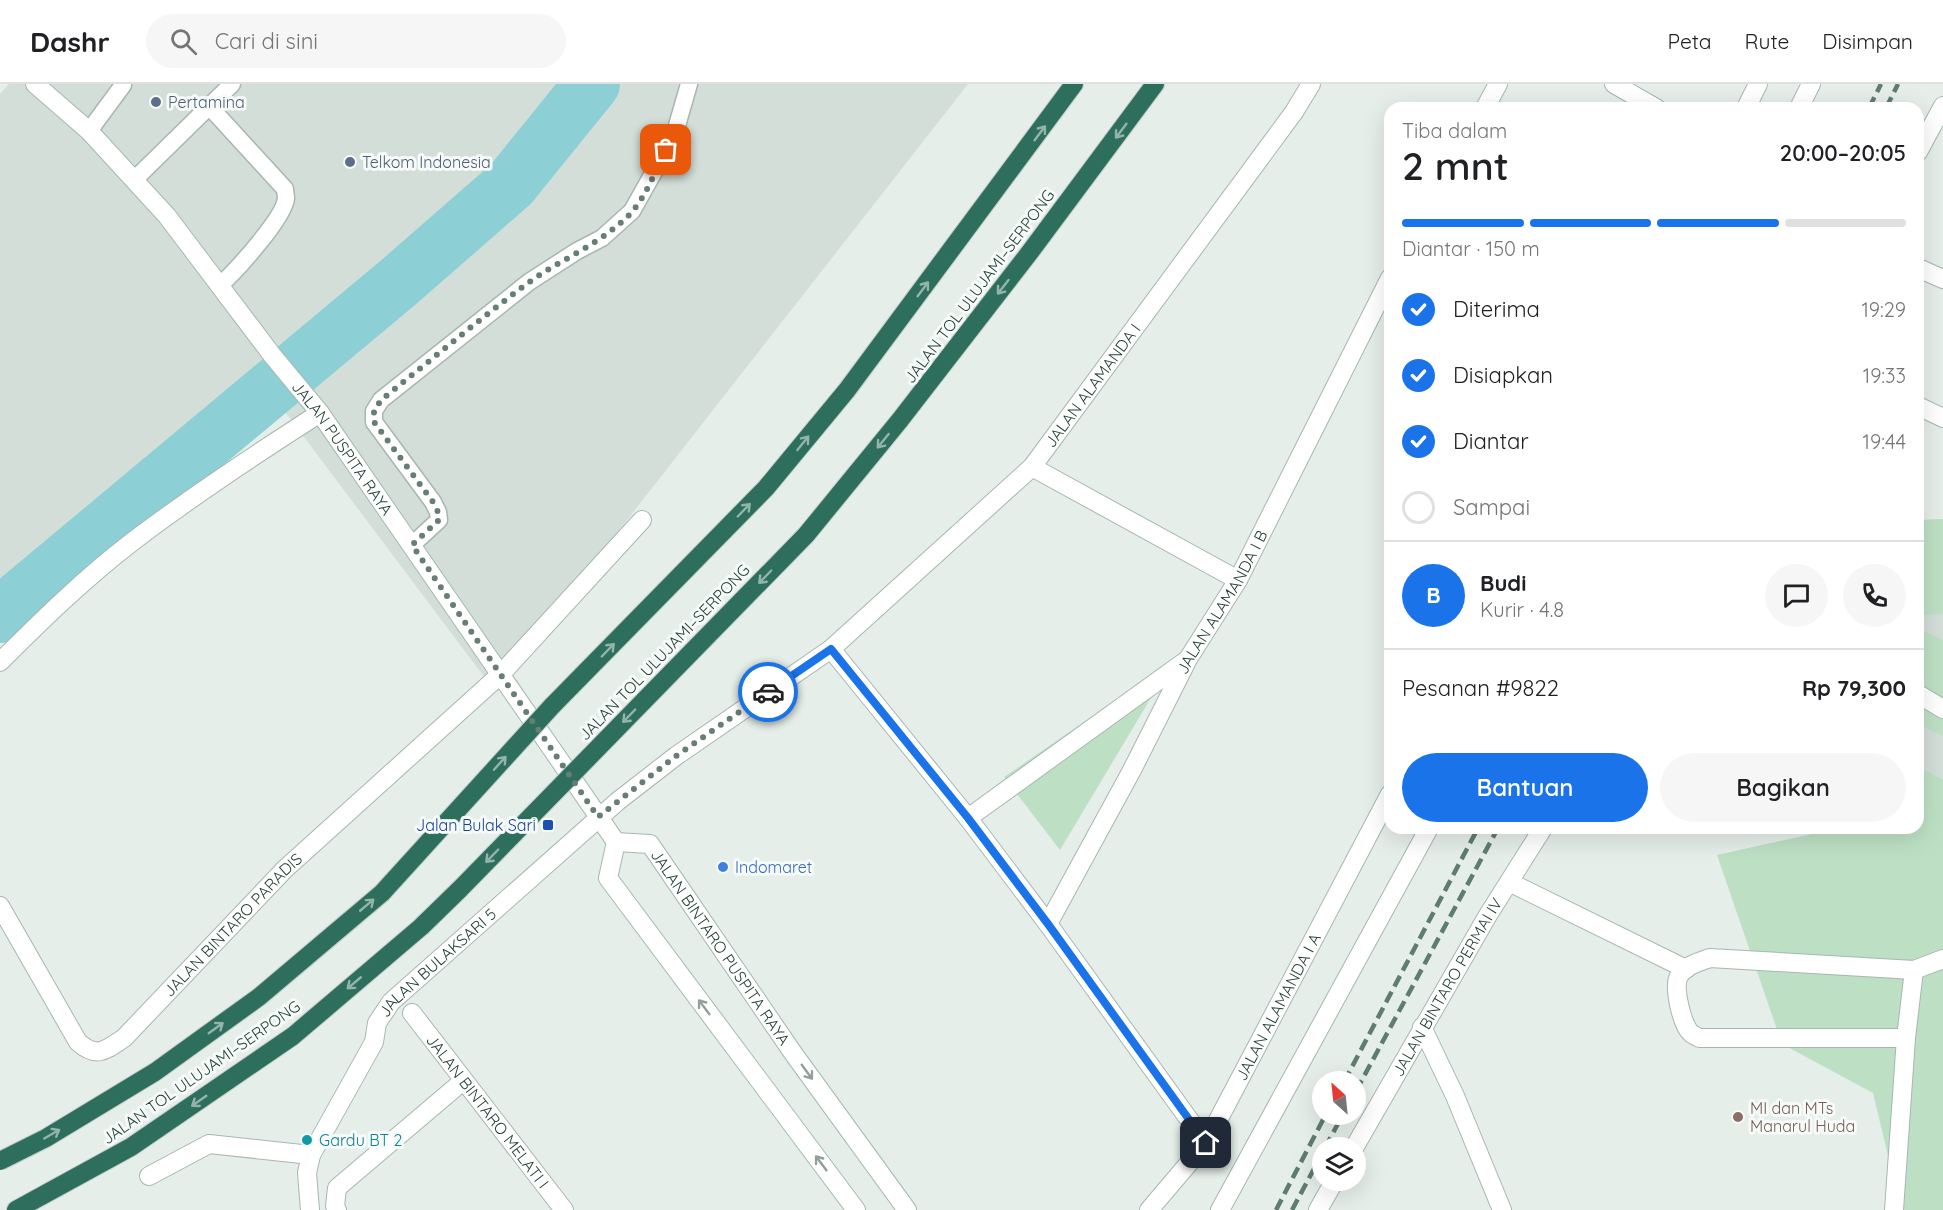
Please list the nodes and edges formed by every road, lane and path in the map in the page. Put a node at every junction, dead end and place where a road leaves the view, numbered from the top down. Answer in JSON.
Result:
{"nodes":[{"id":1,"x":35,"y":84,"type":"edge"},
{"id":2,"x":231,"y":84,"type":"edge"},
{"id":3,"x":689,"y":84,"type":"edge"},
{"id":4,"x":1074,"y":84,"type":"edge"},
{"id":5,"x":1155,"y":84,"type":"edge"},
{"id":6,"x":1311,"y":84,"type":"edge"},
{"id":7,"x":1498,"y":84,"type":"edge"},
{"id":8,"x":1614,"y":84,"type":"edge"},
{"id":9,"x":1758,"y":84,"type":"edge"},
{"id":10,"x":1811,"y":84,"type":"edge"},
{"id":11,"x":123,"y":85,"type":"edge"},
{"id":12,"x":1488,"y":102,"type":"edge"},
{"id":13,"x":1646,"y":102,"type":"edge"},
{"id":14,"x":1749,"y":102,"type":"edge"},
{"id":15,"x":1802,"y":102,"type":"edge"},
{"id":16,"x":209,"y":106,"type":"junction"},
{"id":17,"x":1943,"y":106,"type":"edge"},
{"id":18,"x":89,"y":131,"type":"junction"},
{"id":19,"x":1924,"y":141,"type":"edge"},
{"id":20,"x":134,"y":180,"type":"junction"},
{"id":21,"x":1924,"y":271,"type":"edge"},
{"id":22,"x":1943,"y":279,"type":"edge"},
{"id":23,"x":220,"y":285,"type":"junction"},
{"id":24,"x":1384,"y":290,"type":"edge"},
{"id":25,"x":316,"y":408,"type":"junction"},
{"id":26,"x":1924,"y":409,"type":"edge"},
{"id":27,"x":1943,"y":417,"type":"edge"},
{"id":28,"x":1032,"y":467,"type":"junction"},
{"id":29,"x":642,"y":520,"type":"dead end"},
{"id":30,"x":412,"y":545,"type":"junction"},
{"id":31,"x":1238,"y":580,"type":"junction"},
{"id":32,"x":831,"y":649,"type":"junction"},
{"id":33,"x":1188,"y":659,"type":"junction"},
{"id":34,"x":0,"y":662,"type":"edge"},
{"id":35,"x":501,"y":674,"type":"junction"},
{"id":36,"x":1924,"y":698,"type":"edge"},
{"id":37,"x":1943,"y":709,"type":"edge"},
{"id":38,"x":1384,"y":805,"type":"edge"},
{"id":39,"x":598,"y":817,"type":"junction"},
{"id":40,"x":968,"y":818,"type":"junction"},
{"id":41,"x":1426,"y":834,"type":"edge"},
{"id":42,"x":1539,"y":834,"type":"edge"},
{"id":43,"x":616,"y":842,"type":"junction"},
{"id":44,"x":1509,"y":882,"type":"junction"},
{"id":45,"x":0,"y":906,"type":"edge"},
{"id":46,"x":1048,"y":924,"type":"junction"},
{"id":47,"x":1942,"y":960,"type":"edge"},
{"id":48,"x":1686,"y":969,"type":"junction"},
{"id":49,"x":1914,"y":970,"type":"junction"},
{"id":50,"x":412,"y":1013,"type":"dead end"},
{"id":51,"x":1422,"y":1027,"type":"junction"},
{"id":52,"x":1906,"y":1038,"type":"junction"},
{"id":53,"x":463,"y":1081,"type":"junction"},
{"id":54,"x":1360,"y":1137,"type":"edge"},
{"id":55,"x":1206,"y":1143,"type":"junction"},
{"id":56,"x":311,"y":1155,"type":"junction"},
{"id":57,"x":0,"y":1161,"type":"edge"},
{"id":58,"x":148,"y":1176,"type":"dead end"},
{"id":59,"x":1329,"y":1191,"type":"edge"},
{"id":60,"x":16,"y":1210,"type":"edge"},
{"id":61,"x":310,"y":1210,"type":"edge"},
{"id":62,"x":337,"y":1210,"type":"edge"},
{"id":63,"x":564,"y":1210,"type":"edge"},
{"id":64,"x":856,"y":1210,"type":"edge"},
{"id":65,"x":907,"y":1210,"type":"edge"},
{"id":66,"x":1149,"y":1210,"type":"edge"},
{"id":67,"x":1220,"y":1210,"type":"edge"},
{"id":68,"x":1318,"y":1210,"type":"edge"},
{"id":69,"x":1502,"y":1210,"type":"edge"},
{"id":70,"x":1893,"y":1210,"type":"edge"}],
"edges":[{"from":1,"to":18,"type":"street","name":"JALAN PUSPITA RAYA"},
{"from":2,"to":16,"type":"lane"},
{"from":3,"to":30,"type":"lane"},
{"from":57,"to":4,"type":"highway","name":"JALAN TOL ULUJAMI–SERPONG","one_way":true,"bridge":true},
{"from":5,"to":60,"type":"highway","name":"JALAN TOL ULUJAMI–SERPONG","one_way":true,"bridge":true},
{"from":6,"to":28,"type":"street","name":"JALAN ALAMANDA I"},
{"from":7,"to":12,"type":"street"},
{"from":8,"to":13,"type":"street"},
{"from":9,"to":14,"type":"street"},
{"from":10,"to":15,"type":"street"},
{"from":11,"to":18,"type":"lane"},
{"from":16,"to":20,"type":"lane"},
{"from":16,"to":23,"type":"lane"},
{"from":17,"to":19,"type":"street"},
{"from":18,"to":20,"type":"street","name":"JALAN PUSPITA RAYA"},
{"from":20,"to":23,"type":"street","name":"JALAN PUSPITA RAYA"},
{"from":21,"to":22,"type":"street"},
{"from":23,"to":25,"type":"street","name":"JALAN PUSPITA RAYA"},
{"from":24,"to":31,"type":"street","name":"JALAN ALAMANDA I B"},
{"from":25,"to":30,"type":"street","name":"JALAN PUSPITA RAYA"},
{"from":25,"to":34,"type":"street"},
{"from":26,"to":27,"type":"street"},
{"from":28,"to":31,"type":"street"},
{"from":28,"to":32,"type":"street","name":"JALAN ALAMANDA I"},
{"from":29,"to":35,"type":"street","name":"JALAN BINTARO PARADIS"},
{"from":30,"to":35,"type":"street","name":"JALAN PUSPITA RAYA"},
{"from":31,"to":33,"type":"street","name":"JALAN ALAMANDA I B"},
{"from":32,"to":39,"type":"street","name":"JALAN ALAMANDA I"},
{"from":32,"to":40,"type":"street"},
{"from":33,"to":40,"type":"street"},
{"from":33,"to":46,"type":"street","name":"JALAN ALAMANDA I B"},
{"from":35,"to":39,"type":"street","name":"JALAN PUSPITA RAYA"},
{"from":35,"to":45,"type":"street","name":"JALAN BINTARO PARADIS"},
{"from":36,"to":37,"type":"street"},
{"from":38,"to":55,"type":"street","name":"JALAN ALAMANDA I A"},
{"from":39,"to":43,"type":"street","name":"JALAN PUSPITA RAYA"},
{"from":39,"to":56,"type":"street","name":"JALAN BULAKSARI 5"},
{"from":40,"to":46,"type":"street"},
{"from":41,"to":67,"type":"street"},
{"from":42,"to":44,"type":"street","name":"JALAN BINTARO PERMAI IV"},
{"from":64,"to":43,"type":"street","one_way":true},
{"from":43,"to":65,"type":"street","name":"JALAN BINTARO PUSPITA RAYA","one_way":true},
{"from":44,"to":48,"type":"street"},
{"from":44,"to":51,"type":"street","name":"JALAN BINTARO PERMAI IV"},
{"from":46,"to":55,"type":"street"},
{"from":47,"to":49,"type":"street"},
{"from":48,"to":49,"type":"street"},
{"from":48,"to":52,"type":"street"},
{"from":49,"to":52,"type":"street"},
{"from":50,"to":53,"type":"street","name":"JALAN BINTARO MELATI I"},
{"from":51,"to":54,"type":"street","name":"JALAN BINTARO PERMAI IV"},
{"from":51,"to":69,"type":"street"},
{"from":52,"to":70,"type":"street"},
{"from":53,"to":62,"type":"street"},
{"from":53,"to":63,"type":"street","name":"JALAN BINTARO MELATI I"},
{"from":55,"to":66,"type":"street","name":"JALAN ALAMANDA I A"},
{"from":56,"to":58,"type":"street"},
{"from":56,"to":61,"type":"street","name":"JALAN BULAKSARI 5"},
{"from":59,"to":68,"type":"street"}]}
